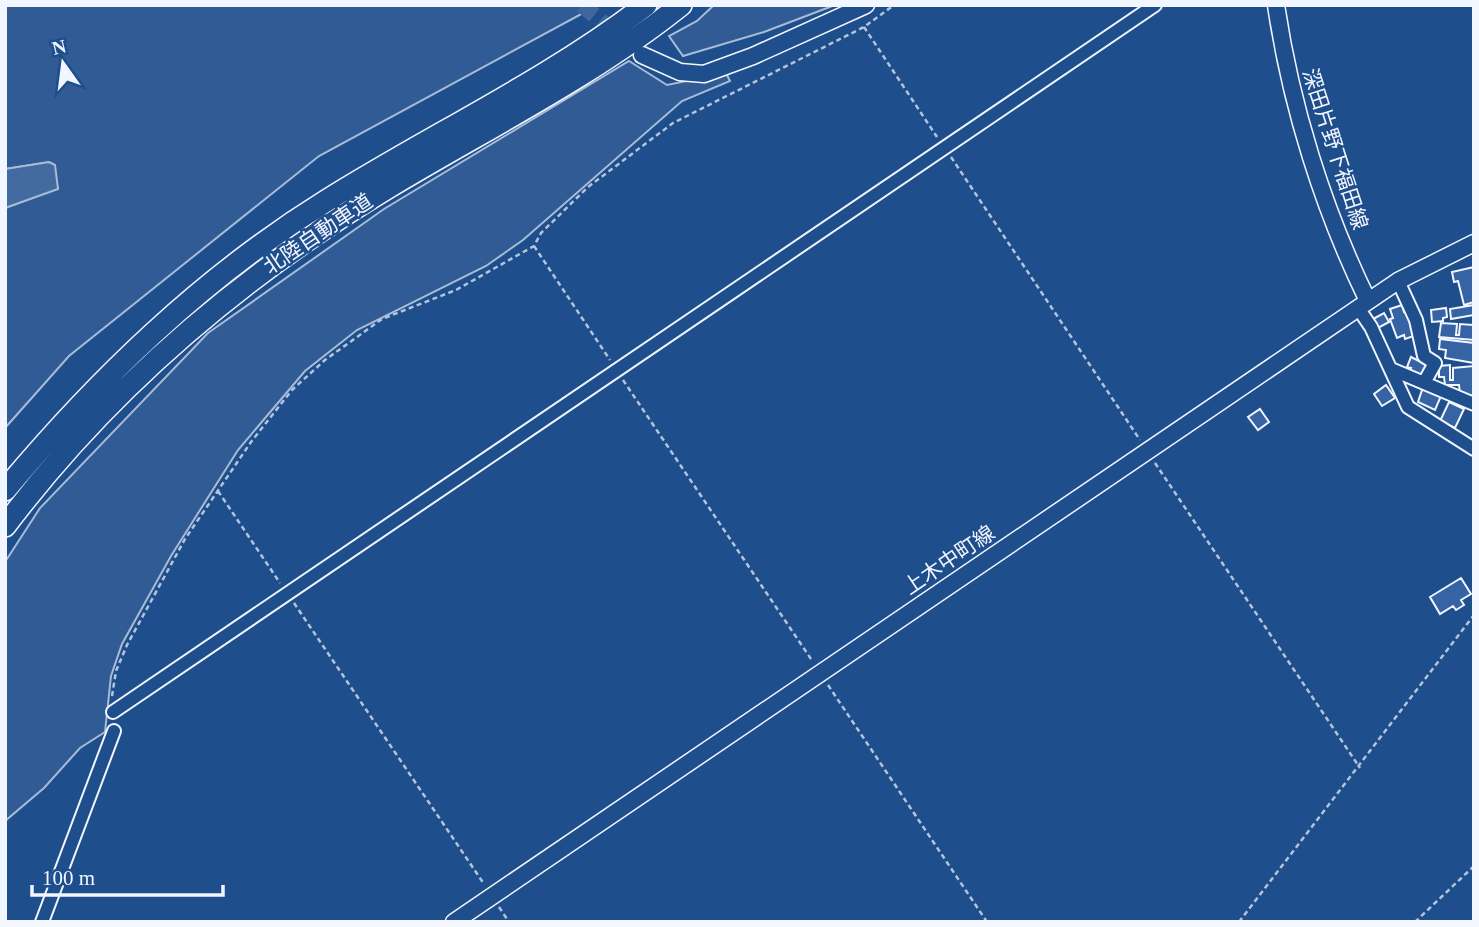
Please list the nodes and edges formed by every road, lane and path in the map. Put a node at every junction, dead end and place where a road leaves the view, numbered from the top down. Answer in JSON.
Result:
{"nodes":[{"id":1,"x":646,"y":5,"type":"edge"},
{"id":2,"x":681,"y":5,"type":"edge"},
{"id":3,"x":866,"y":5,"type":"edge"},
{"id":4,"x":894,"y":5,"type":"edge"},
{"id":5,"x":1155,"y":5,"type":"edge"},
{"id":6,"x":1276,"y":5,"type":"edge"},
{"id":7,"x":864,"y":27,"type":"junction"},
{"id":8,"x":642,"y":55,"type":"dead end"},
{"id":9,"x":944,"y":148,"type":"junction"},
{"id":10,"x":1474,"y":243,"type":"edge"},
{"id":11,"x":534,"y":247,"type":"junction"},
{"id":12,"x":1398,"y":281,"type":"junction"},
{"id":13,"x":1363,"y":304,"type":"junction"},
{"id":14,"x":1391,"y":369,"type":"junction"},
{"id":15,"x":617,"y":370,"type":"junction"},
{"id":16,"x":1425,"y":381,"type":"junction"},
{"id":17,"x":1474,"y":404,"type":"edge"},
{"id":18,"x":1474,"y":449,"type":"edge"},
{"id":19,"x":1147,"y":451,"type":"junction"},
{"id":20,"x":5,"y":490,"type":"edge"},
{"id":21,"x":218,"y":491,"type":"junction"},
{"id":22,"x":5,"y":526,"type":"edge"},
{"id":23,"x":288,"y":593,"type":"junction"},
{"id":24,"x":1474,"y":615,"type":"edge"},
{"id":25,"x":820,"y":673,"type":"junction"},
{"id":26,"x":113,"y":712,"type":"joint"},
{"id":27,"x":114,"y":731,"type":"dead end"},
{"id":28,"x":1360,"y":768,"type":"junction"},
{"id":29,"x":1474,"y":866,"type":"edge"},
{"id":30,"x":492,"y":896,"type":"junction"},
{"id":31,"x":42,"y":922,"type":"edge"},
{"id":32,"x":454,"y":922,"type":"edge"},
{"id":33,"x":509,"y":922,"type":"edge"},
{"id":34,"x":987,"y":922,"type":"edge"},
{"id":35,"x":1239,"y":922,"type":"edge"},
{"id":36,"x":1415,"y":922,"type":"edge"}],
"edges":[{"from":1,"to":20,"type":"highway","name":"北陸自動車道"},
{"from":2,"to":22,"type":"highway","name":"北陸自動車道"},
{"from":3,"to":8,"type":"main road"},
{"from":4,"to":7,"type":"path"},
{"from":5,"to":9,"type":"street"},
{"from":6,"to":13,"type":"main road","name":"深田片野下福田線"},
{"from":7,"to":9,"type":"path"},
{"from":7,"to":11,"type":"path"},
{"from":9,"to":15,"type":"street"},
{"from":9,"to":19,"type":"path"},
{"from":10,"to":12,"type":"main road","name":"上木中町線"},
{"from":11,"to":15,"type":"path"},
{"from":11,"to":21,"type":"path"},
{"from":12,"to":13,"type":"main road","name":"上木中町線"},
{"from":12,"to":16,"type":"street"},
{"from":13,"to":14,"type":"street"},
{"from":13,"to":19,"type":"main road","name":"上木中町線"},
{"from":14,"to":16,"type":"street"},
{"from":14,"to":18,"type":"street"},
{"from":15,"to":23,"type":"street"},
{"from":15,"to":25,"type":"path"},
{"from":16,"to":17,"type":"street"},
{"from":19,"to":25,"type":"main road","name":"上木中町線"},
{"from":19,"to":28,"type":"path"},
{"from":21,"to":23,"type":"path"},
{"from":21,"to":26,"type":"path"},
{"from":23,"to":26,"type":"street"},
{"from":23,"to":30,"type":"path"},
{"from":24,"to":28,"type":"path"},
{"from":25,"to":30,"type":"main road","name":"上木中町線"},
{"from":25,"to":34,"type":"path"},
{"from":27,"to":31,"type":"street"},
{"from":28,"to":35,"type":"path"},
{"from":29,"to":36,"type":"path"},
{"from":30,"to":32,"type":"main road","name":"上木中町線"},
{"from":30,"to":33,"type":"path"}]}
